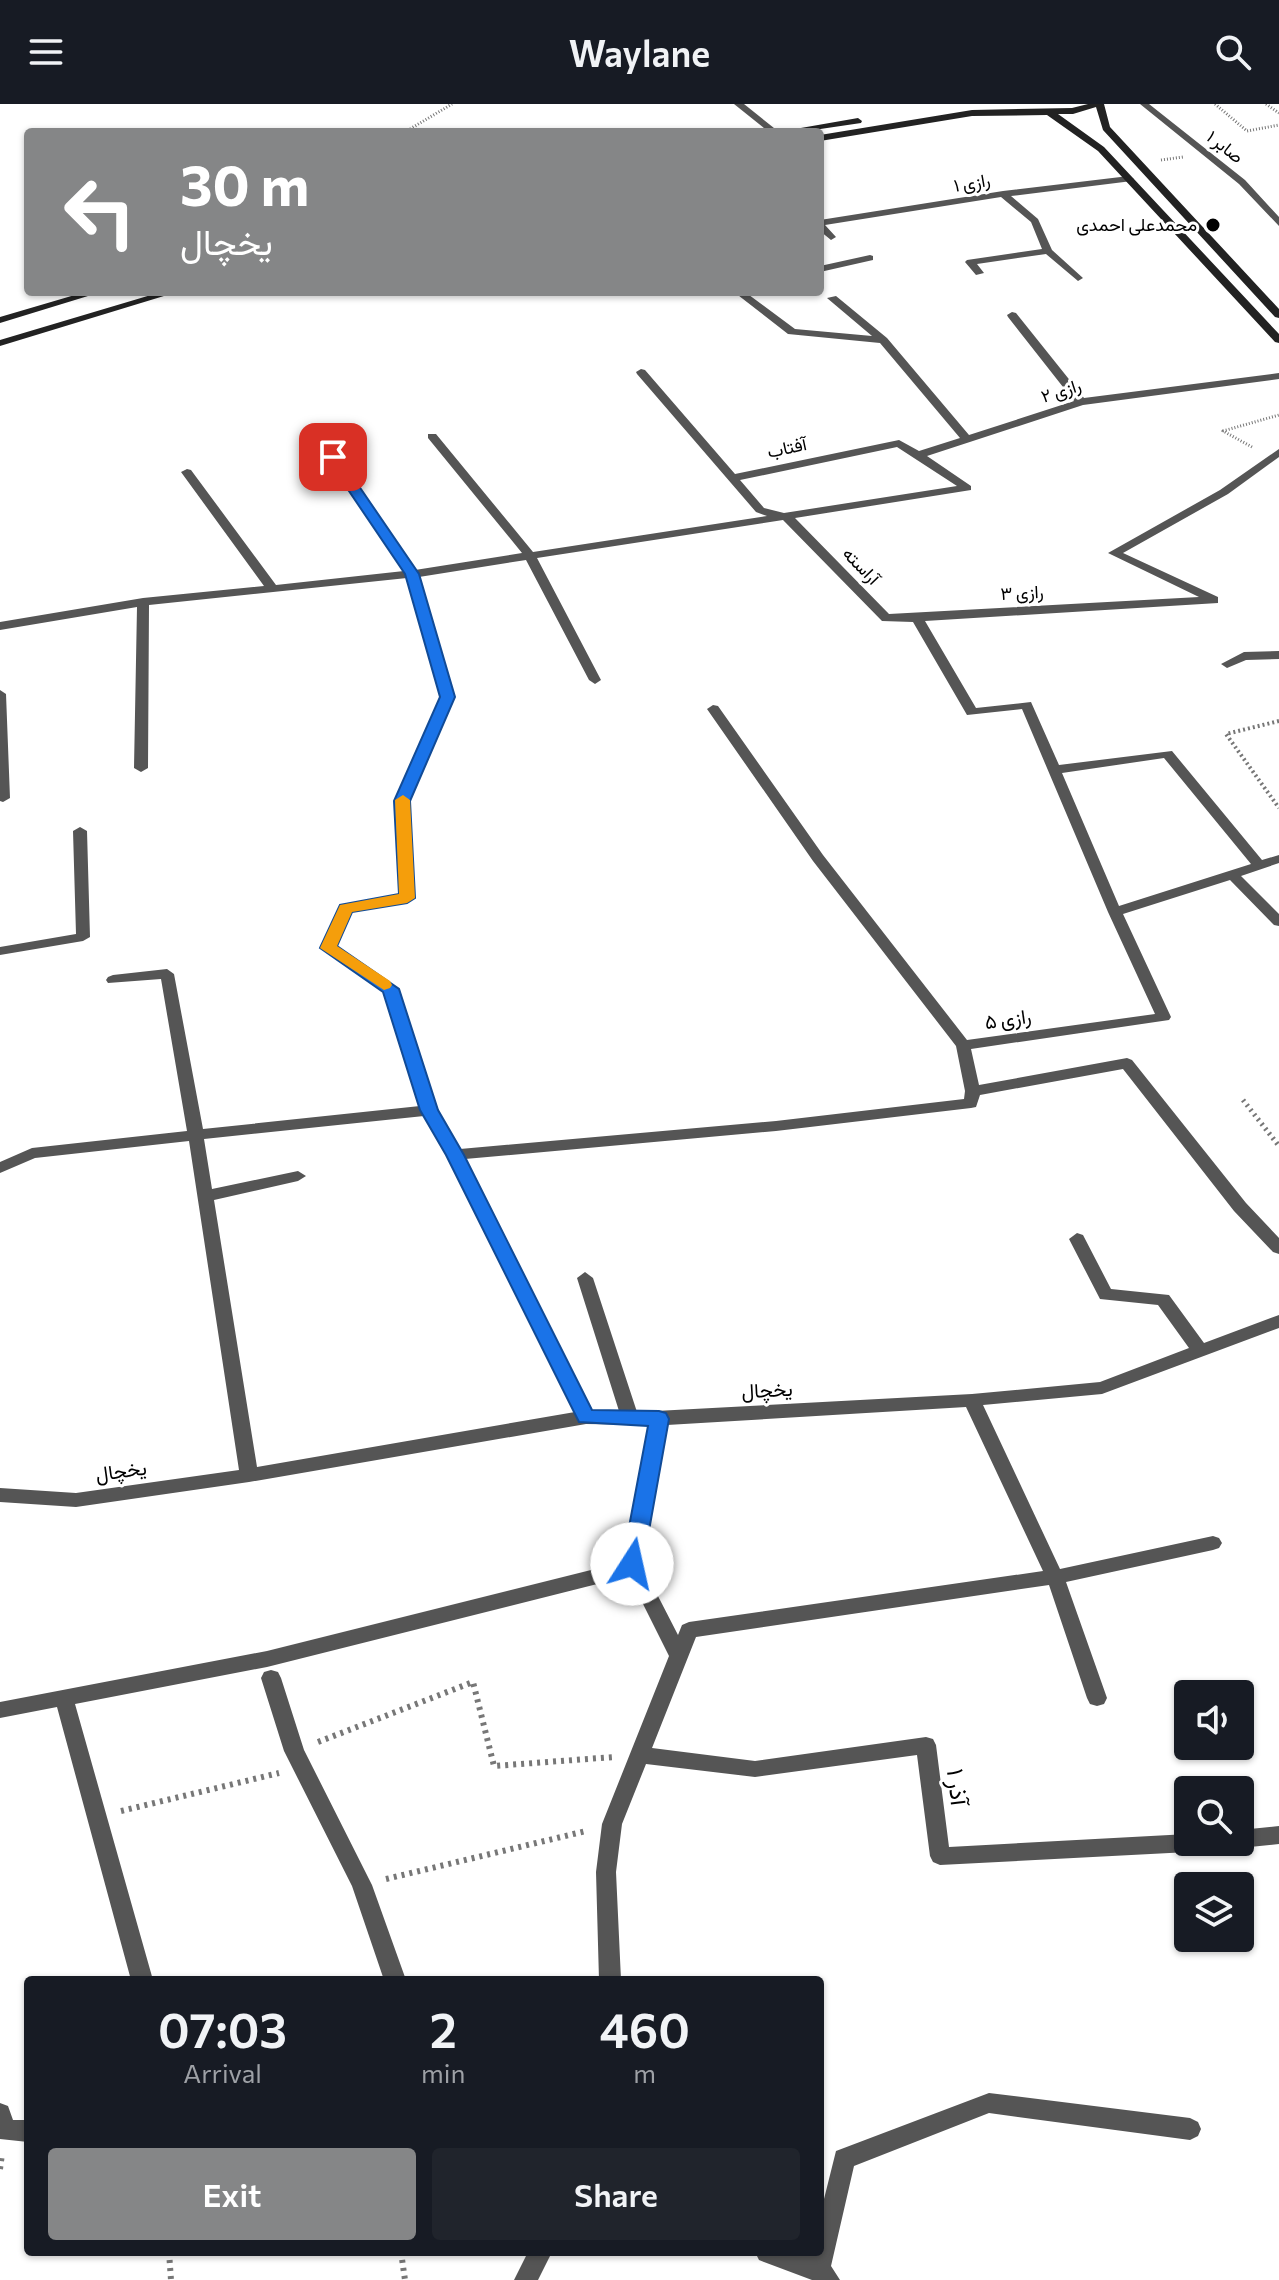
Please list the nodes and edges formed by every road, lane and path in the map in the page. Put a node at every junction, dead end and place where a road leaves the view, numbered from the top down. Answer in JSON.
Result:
{"nodes":[{"id":1,"x":452,"y":104,"type":"edge"},
{"id":2,"x":738,"y":104,"type":"edge"},
{"id":3,"x":959,"y":104,"type":"edge"},
{"id":4,"x":1022,"y":104,"type":"edge"},
{"id":5,"x":1098,"y":104,"type":"edge"},
{"id":6,"x":1144,"y":104,"type":"edge"},
{"id":7,"x":1215,"y":104,"type":"edge"},
{"id":8,"x":1266,"y":104,"type":"edge"},
{"id":9,"x":1044,"y":112,"type":"junction"},
{"id":10,"x":1279,"y":113,"type":"edge"},
{"id":11,"x":1279,"y":125,"type":"edge"},
{"id":12,"x":412,"y":128,"type":"edge"},
{"id":13,"x":770,"y":128,"type":"edge"},
{"id":14,"x":807,"y":128,"type":"edge"},
{"id":15,"x":824,"y":137,"type":"edge"},
{"id":16,"x":1207,"y":154,"type":"junction"},
{"id":17,"x":1137,"y":163,"type":"junction"},
{"id":18,"x":1129,"y":179,"type":"junction"},
{"id":19,"x":1003,"y":194,"type":"junction"},
{"id":20,"x":824,"y":223,"type":"edge"},
{"id":21,"x":1279,"y":223,"type":"edge"},
{"id":22,"x":824,"y":229,"type":"edge"},
{"id":23,"x":831,"y":237,"type":"dead end"},
{"id":24,"x":1048,"y":251,"type":"junction"},
{"id":25,"x":870,"y":258,"type":"dead end"},
{"id":26,"x":824,"y":268,"type":"edge"},
{"id":27,"x":979,"y":273,"type":"dead end"},
{"id":28,"x":1078,"y":278,"type":"dead end"},
{"id":29,"x":82,"y":296,"type":"edge"},
{"id":30,"x":159,"y":296,"type":"edge"},
{"id":31,"x":744,"y":296,"type":"edge"},
{"id":32,"x":832,"y":298,"type":"dead end"},
{"id":33,"x":25,"y":313,"type":"junction"},
{"id":34,"x":1012,"y":315,"type":"dead end"},
{"id":35,"x":1279,"y":315,"type":"edge"},
{"id":36,"x":0,"y":320,"type":"edge"},
{"id":37,"x":48,"y":330,"type":"junction"},
{"id":38,"x":883,"y":340,"type":"junction"},
{"id":39,"x":1279,"y":340,"type":"edge"},
{"id":40,"x":0,"y":343,"type":"edge"},
{"id":41,"x":641,"y":372,"type":"dead end"},
{"id":42,"x":1279,"y":376,"type":"edge"},
{"id":43,"x":1081,"y":402,"type":"junction"},
{"id":44,"x":1279,"y":415,"type":"edge"},
{"id":45,"x":432,"y":436,"type":"dead end"},
{"id":46,"x":966,"y":438,"type":"junction"},
{"id":47,"x":918,"y":455,"type":"junction"},
{"id":48,"x":1275,"y":455,"type":"edge"},
{"id":49,"x":333,"y":457,"type":"dead end"},
{"id":50,"x":187,"y":472,"type":"dead end"},
{"id":51,"x":732,"y":478,"type":"junction"},
{"id":52,"x":789,"y":518,"type":"junction"},
{"id":53,"x":530,"y":556,"type":"junction"},
{"id":54,"x":412,"y":574,"type":"junction"},
{"id":55,"x":272,"y":588,"type":"junction"},
{"id":56,"x":143,"y":602,"type":"junction"},
{"id":57,"x":917,"y":618,"type":"junction"},
{"id":58,"x":0,"y":626,"type":"edge"},
{"id":59,"x":1279,"y":655,"type":"edge"},
{"id":60,"x":1227,"y":664,"type":"dead end"},
{"id":61,"x":595,"y":680,"type":"dead end"},
{"id":62,"x":0,"y":694,"type":"edge"},
{"id":63,"x":713,"y":709,"type":"dead end"},
{"id":64,"x":1279,"y":721,"type":"edge"},
{"id":65,"x":141,"y":768,"type":"dead end"},
{"id":66,"x":1054,"y":770,"type":"junction"},
{"id":67,"x":3,"y":798,"type":"dead end"},
{"id":68,"x":1279,"y":808,"type":"edge"},
{"id":69,"x":80,"y":831,"type":"dead end"},
{"id":70,"x":1279,"y":859,"type":"edge"},
{"id":71,"x":1260,"y":866,"type":"junction"},
{"id":72,"x":1232,"y":874,"type":"junction"},
{"id":73,"x":1115,"y":912,"type":"junction"},
{"id":74,"x":1279,"y":922,"type":"edge"},
{"id":75,"x":0,"y":951,"type":"edge"},
{"id":76,"x":113,"y":980,"type":"dead end"},
{"id":77,"x":963,"y":1045,"type":"junction"},
{"id":78,"x":973,"y":1091,"type":"junction"},
{"id":79,"x":1243,"y":1100,"type":"dead end"},
{"id":80,"x":429,"y":1110,"type":"junction"},
{"id":81,"x":196,"y":1135,"type":"junction"},
{"id":82,"x":1279,"y":1146,"type":"edge"},
{"id":83,"x":455,"y":1155,"type":"junction"},
{"id":84,"x":0,"y":1168,"type":"edge"},
{"id":85,"x":298,"y":1176,"type":"dead end"},
{"id":86,"x":205,"y":1196,"type":"junction"},
{"id":87,"x":1077,"y":1239,"type":"dead end"},
{"id":88,"x":1279,"y":1248,"type":"edge"},
{"id":89,"x":585,"y":1278,"type":"dead end"},
{"id":90,"x":1279,"y":1321,"type":"edge"},
{"id":91,"x":1201,"y":1352,"type":"junction"},
{"id":92,"x":972,"y":1400,"type":"junction"},
{"id":93,"x":586,"y":1417,"type":"junction"},
{"id":94,"x":630,"y":1418,"type":"junction"},
{"id":95,"x":659,"y":1419,"type":"junction"},
{"id":96,"x":249,"y":1475,"type":"junction"},
{"id":97,"x":0,"y":1495,"type":"edge"},
{"id":98,"x":1213,"y":1543,"type":"dead end"},
{"id":99,"x":634,"y":1567,"type":"junction"},
{"id":100,"x":1055,"y":1577,"type":"junction"},
{"id":101,"x":679,"y":1656,"type":"junction"},
{"id":102,"x":271,"y":1678,"type":"dead end"},
{"id":103,"x":64,"y":1698,"type":"junction"},
{"id":104,"x":1097,"y":1698,"type":"dead end"},
{"id":105,"x":0,"y":1710,"type":"edge"},
{"id":106,"x":639,"y":1755,"type":"junction"},
{"id":107,"x":299,"y":1759,"type":"junction"},
{"id":108,"x":97,"y":1817,"type":"junction"},
{"id":109,"x":612,"y":1824,"type":"junction"},
{"id":110,"x":1279,"y":1835,"type":"edge"},
{"id":111,"x":1254,"y":1838,"type":"edge"},
{"id":112,"x":1174,"y":1844,"type":"edge"},
{"id":113,"x":362,"y":1885,"type":"junction"},
{"id":114,"x":141,"y":1976,"type":"edge"},
{"id":115,"x":394,"y":1976,"type":"edge"},
{"id":116,"x":610,"y":1976,"type":"edge"},
{"id":117,"x":0,"y":2113,"type":"edge"},
{"id":118,"x":1190,"y":2129,"type":"dead end"},
{"id":119,"x":24,"y":2131,"type":"edge"},
{"id":120,"x":169,"y":2256,"type":"edge"},
{"id":121,"x":402,"y":2256,"type":"edge"},
{"id":122,"x":538,"y":2256,"type":"edge"},
{"id":123,"x":777,"y":2256,"type":"edge"},
{"id":124,"x":823,"y":2275,"type":"edge"},
{"id":125,"x":171,"y":2280,"type":"edge"},
{"id":126,"x":405,"y":2280,"type":"edge"},
{"id":127,"x":526,"y":2280,"type":"edge"}],
"edges":[{"from":1,"to":12,"type":"path"},
{"from":2,"to":13,"type":"street"},
{"from":3,"to":14,"type":"main road"},
{"from":4,"to":9,"type":"main road"},
{"from":5,"to":9,"type":"main road"},
{"from":5,"to":17,"type":"main road"},
{"from":6,"to":16,"type":"street","name":"صابر ۱"},
{"from":7,"to":11,"type":"path"},
{"from":8,"to":10,"type":"path"},
{"from":9,"to":15,"type":"main road"},
{"from":9,"to":18,"type":"main road"},
{"from":16,"to":17,"type":"path"},
{"from":16,"to":21,"type":"street","name":"صابر ۱"},
{"from":17,"to":35,"type":"main road"},
{"from":18,"to":19,"type":"street","name":"رازی ۱"},
{"from":18,"to":39,"type":"main road"},
{"from":19,"to":20,"type":"street","name":"رازی ۱"},
{"from":19,"to":24,"type":"street"},
{"from":22,"to":23,"type":"street"},
{"from":24,"to":27,"type":"street"},
{"from":24,"to":28,"type":"street"},
{"from":25,"to":26,"type":"street"},
{"from":29,"to":33,"type":"main road"},
{"from":30,"to":37,"type":"main road"},
{"from":31,"to":38,"type":"street"},
{"from":32,"to":38,"type":"street"},
{"from":33,"to":36,"type":"main road"},
{"from":33,"to":37,"type":"main road"},
{"from":34,"to":43,"type":"street"},
{"from":37,"to":40,"type":"main road"},
{"from":38,"to":46,"type":"street"},
{"from":41,"to":51,"type":"street"},
{"from":42,"to":43,"type":"street","name":"رازی ۲"},
{"from":43,"to":46,"type":"street","name":"رازی ۲"},
{"from":44,"to":48,"type":"path"},
{"from":45,"to":53,"type":"street"},
{"from":46,"to":47,"type":"street","name":"رازی ۲"},
{"from":47,"to":51,"type":"street","name":"آفتاب"},
{"from":47,"to":52,"type":"street"},
{"from":48,"to":57,"type":"street","name":"رازی ۳"},
{"from":49,"to":54,"type":"street"},
{"from":50,"to":55,"type":"street"},
{"from":51,"to":52,"type":"street"},
{"from":52,"to":53,"type":"street"},
{"from":52,"to":57,"type":"street","name":"آراسته"},
{"from":53,"to":54,"type":"street"},
{"from":53,"to":61,"type":"street"},
{"from":54,"to":55,"type":"street"},
{"from":54,"to":80,"type":"street"},
{"from":55,"to":56,"type":"street"},
{"from":56,"to":58,"type":"street"},
{"from":56,"to":65,"type":"street"},
{"from":57,"to":66,"type":"street"},
{"from":59,"to":60,"type":"street"},
{"from":62,"to":67,"type":"street"},
{"from":63,"to":77,"type":"street"},
{"from":64,"to":68,"type":"path"},
{"from":66,"to":71,"type":"street"},
{"from":66,"to":73,"type":"street"},
{"from":69,"to":75,"type":"street"},
{"from":70,"to":71,"type":"street"},
{"from":71,"to":72,"type":"street"},
{"from":72,"to":73,"type":"street"},
{"from":72,"to":74,"type":"street"},
{"from":73,"to":77,"type":"street","name":"رازی ۵"},
{"from":76,"to":81,"type":"street"},
{"from":77,"to":78,"type":"street","name":"رازی ۵"},
{"from":78,"to":83,"type":"street"},
{"from":78,"to":88,"type":"street"},
{"from":79,"to":82,"type":"path"},
{"from":80,"to":81,"type":"street"},
{"from":80,"to":83,"type":"street"},
{"from":81,"to":84,"type":"street"},
{"from":81,"to":86,"type":"street"},
{"from":83,"to":93,"type":"street"},
{"from":85,"to":86,"type":"street"},
{"from":86,"to":96,"type":"street"},
{"from":87,"to":91,"type":"street"},
{"from":89,"to":94,"type":"street"},
{"from":90,"to":91,"type":"street","name":"یخچال"},
{"from":91,"to":92,"type":"street","name":"یخچال"},
{"from":92,"to":95,"type":"street","name":"یخچال"},
{"from":92,"to":100,"type":"street"},
{"from":93,"to":94,"type":"street","name":"یخچال"},
{"from":93,"to":96,"type":"street","name":"یخچال"},
{"from":94,"to":95,"type":"street","name":"یخچال"},
{"from":95,"to":99,"type":"street"},
{"from":96,"to":97,"type":"street","name":"یخچال"},
{"from":98,"to":100,"type":"street"},
{"from":99,"to":101,"type":"street"},
{"from":99,"to":103,"type":"street"},
{"from":100,"to":101,"type":"street"},
{"from":100,"to":104,"type":"street"},
{"from":101,"to":106,"type":"street"},
{"from":102,"to":107,"type":"street"},
{"from":103,"to":105,"type":"street"},
{"from":103,"to":108,"type":"street"},
{"from":106,"to":107,"type":"path"},
{"from":106,"to":109,"type":"street"},
{"from":106,"to":112,"type":"street","name":"آذر ۱"},
{"from":107,"to":108,"type":"path"},
{"from":107,"to":113,"type":"street"},
{"from":108,"to":114,"type":"street"},
{"from":109,"to":113,"type":"path"},
{"from":109,"to":116,"type":"street"},
{"from":110,"to":111,"type":"street"},
{"from":113,"to":115,"type":"street"},
{"from":117,"to":119,"type":"street"},
{"from":118,"to":124,"type":"street"},
{"from":120,"to":125,"type":"path"},
{"from":121,"to":126,"type":"path"},
{"from":122,"to":127,"type":"street"},
{"from":123,"to":124,"type":"street"}]}
